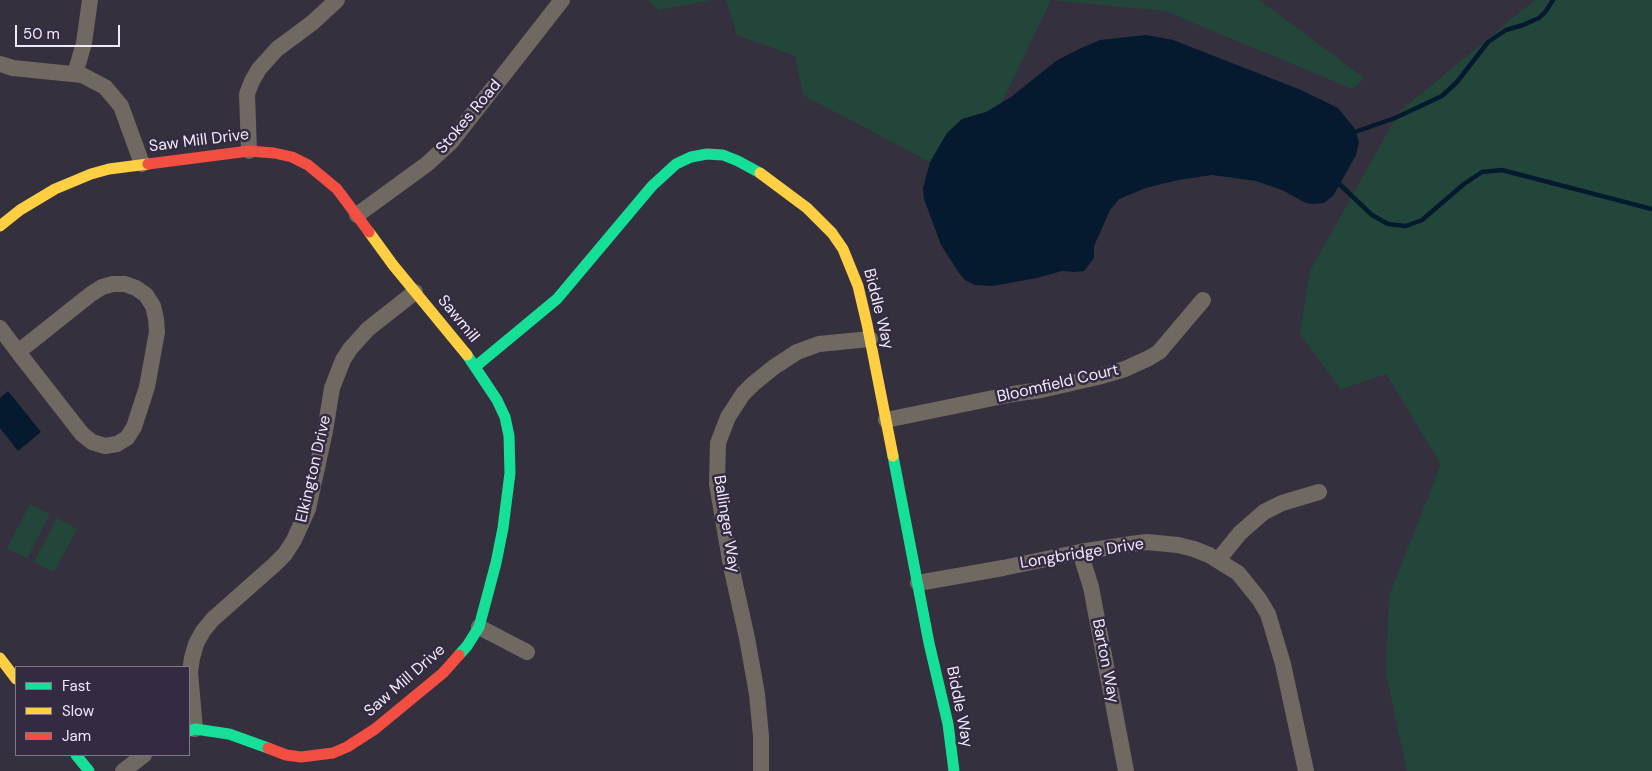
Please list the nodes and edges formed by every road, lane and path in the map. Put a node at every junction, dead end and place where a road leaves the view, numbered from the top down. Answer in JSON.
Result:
{"nodes":[{"id":1,"x":90,"y":0,"type":"edge"},
{"id":2,"x":337,"y":0,"type":"edge"},
{"id":3,"x":562,"y":0,"type":"edge"},
{"id":4,"x":0,"y":64,"type":"edge"},
{"id":5,"x":75,"y":74,"type":"junction"},
{"id":6,"x":249,"y":151,"type":"junction"},
{"id":7,"x":142,"y":164,"type":"junction"},
{"id":8,"x":357,"y":215,"type":"junction"},
{"id":9,"x":0,"y":226,"type":"edge"},
{"id":10,"x":415,"y":292,"type":"junction"},
{"id":11,"x":1204,"y":300,"type":"dead end"},
{"id":12,"x":0,"y":328,"type":"edge"},
{"id":13,"x":870,"y":339,"type":"junction"},
{"id":14,"x":18,"y":352,"type":"junction"},
{"id":15,"x":476,"y":367,"type":"junction"},
{"id":16,"x":886,"y":420,"type":"junction"},
{"id":17,"x":1319,"y":492,"type":"dead end"},
{"id":18,"x":1080,"y":552,"type":"junction"},
{"id":19,"x":1218,"y":560,"type":"junction"},
{"id":20,"x":918,"y":583,"type":"junction"},
{"id":21,"x":479,"y":626,"type":"junction"},
{"id":22,"x":527,"y":652,"type":"dead end"},
{"id":23,"x":0,"y":658,"type":"edge"},
{"id":24,"x":15,"y":678,"type":"edge"},
{"id":25,"x":192,"y":730,"type":"edge"},
{"id":26,"x":77,"y":756,"type":"edge"},
{"id":27,"x":143,"y":756,"type":"edge"},
{"id":28,"x":89,"y":771,"type":"edge"},
{"id":29,"x":123,"y":771,"type":"edge"},
{"id":30,"x":761,"y":771,"type":"edge"},
{"id":31,"x":954,"y":771,"type":"edge"},
{"id":32,"x":1126,"y":771,"type":"edge"},
{"id":33,"x":1306,"y":771,"type":"edge"}],
"edges":[{"from":1,"to":5,"type":"street"},
{"from":2,"to":6,"type":"street"},
{"from":3,"to":8,"type":"street","name":"Stokes Road"},
{"from":4,"to":5,"type":"street"},
{"from":5,"to":7,"type":"street"},
{"from":6,"to":7,"type":"street","name":"Saw Mill Drive"},
{"from":6,"to":8,"type":"street","name":"Saw Mill Drive"},
{"from":7,"to":9,"type":"street","name":"Saw Mill Drive"},
{"from":8,"to":10,"type":"street","name":"Saw Mill Drive"},
{"from":10,"to":15,"type":"street","name":"Sawmill"},
{"from":10,"to":25,"type":"street","name":"Elkington Drive"},
{"from":11,"to":16,"type":"street","name":"Bloomfield Court"},
{"from":12,"to":14,"type":"street"},
{"from":13,"to":15,"type":"street","name":"Biddle Way"},
{"from":13,"to":16,"type":"street","name":"Biddle Way"},
{"from":13,"to":30,"type":"street","name":"Ballinger Way"},
{"from":14,"to":14,"type":"street"},
{"from":15,"to":21,"type":"street","name":"Saw Mill Drive"},
{"from":16,"to":20,"type":"street","name":"Biddle Way"},
{"from":17,"to":19,"type":"street"},
{"from":18,"to":19,"type":"street","name":"Longbridge Drive"},
{"from":18,"to":20,"type":"street","name":"Longbridge Drive"},
{"from":18,"to":32,"type":"street","name":"Barton Way"},
{"from":19,"to":33,"type":"street","name":"Longbridge Drive"},
{"from":20,"to":31,"type":"street","name":"Biddle Way"},
{"from":21,"to":22,"type":"street"},
{"from":21,"to":25,"type":"street","name":"Saw Mill Drive"},
{"from":23,"to":24,"type":"street"},
{"from":26,"to":28,"type":"street"},
{"from":27,"to":29,"type":"street"}]}
